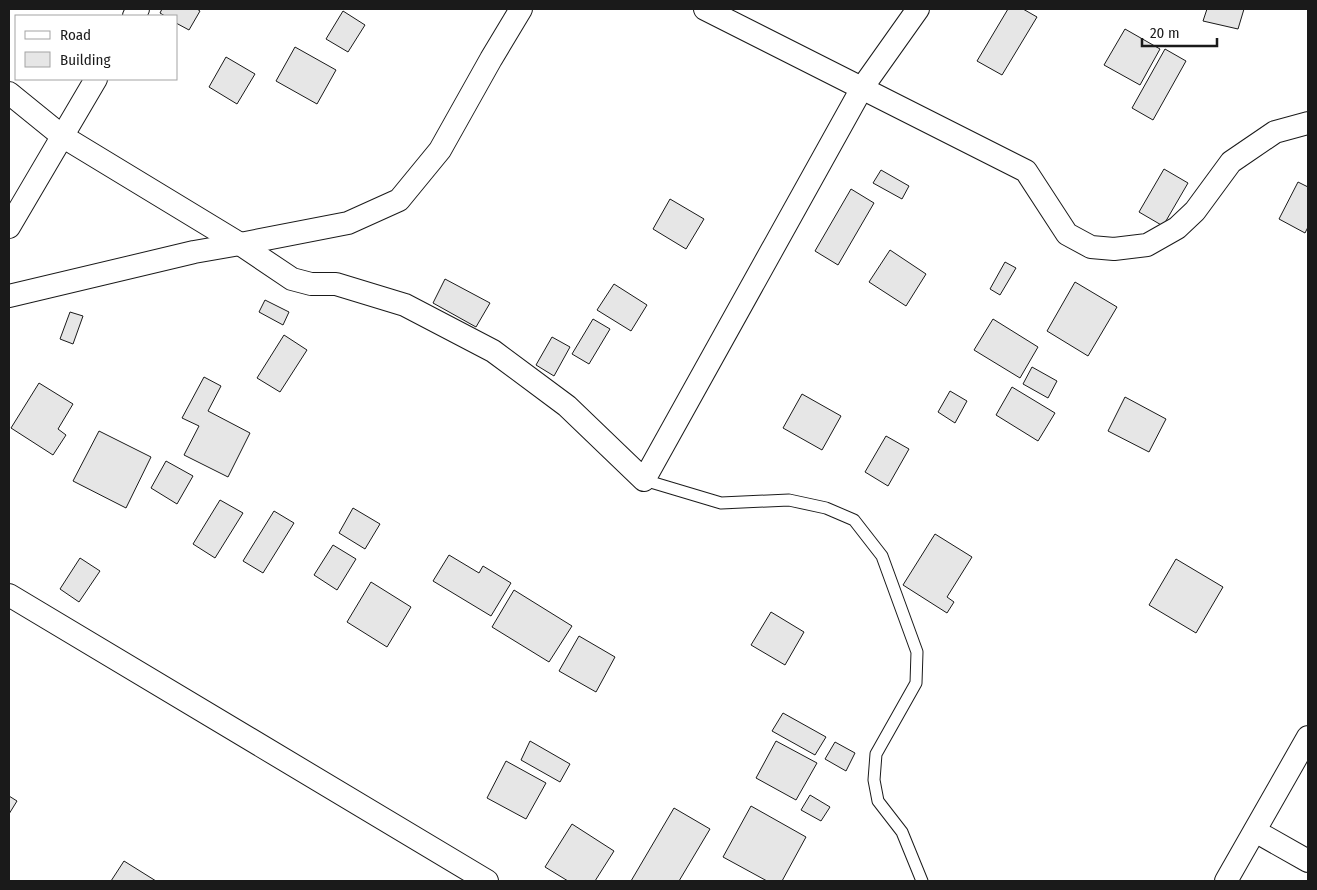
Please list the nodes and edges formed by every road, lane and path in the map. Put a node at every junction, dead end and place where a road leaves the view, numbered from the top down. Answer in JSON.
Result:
{"nodes":[{"id":1,"x":521,"y":9,"type":"edge"},
{"id":2,"x":705,"y":9,"type":"edge"},
{"id":3,"x":918,"y":9,"type":"edge"},
{"id":4,"x":95,"y":80,"type":"edge"},
{"id":5,"x":862,"y":88,"type":"junction"},
{"id":6,"x":9,"y":93,"type":"edge"},
{"id":7,"x":1308,"y":123,"type":"edge"},
{"id":8,"x":62,"y":136,"type":"junction"},
{"id":9,"x":9,"y":227,"type":"edge"},
{"id":10,"x":240,"y":244,"type":"junction"},
{"id":11,"x":9,"y":296,"type":"edge"},
{"id":12,"x":644,"y":480,"type":"junction"},
{"id":13,"x":9,"y":595,"type":"edge"},
{"id":14,"x":1308,"y":737,"type":"edge"},
{"id":15,"x":1255,"y":831,"type":"junction"},
{"id":16,"x":1308,"y":861,"type":"edge"},
{"id":17,"x":487,"y":881,"type":"edge"},
{"id":18,"x":922,"y":881,"type":"edge"},
{"id":19,"x":1226,"y":881,"type":"edge"}],
"edges":[{"from":1,"to":10,"type":"street"},
{"from":2,"to":5,"type":"street"},
{"from":3,"to":5,"type":"street"},
{"from":4,"to":8,"type":"street"},
{"from":5,"to":7,"type":"street"},
{"from":5,"to":12,"type":"street"},
{"from":6,"to":8,"type":"street"},
{"from":8,"to":9,"type":"street"},
{"from":8,"to":10,"type":"street"},
{"from":10,"to":11,"type":"street"},
{"from":10,"to":12,"type":"street"},
{"from":12,"to":18,"type":"lane"},
{"from":13,"to":17,"type":"street"},
{"from":14,"to":15,"type":"street"},
{"from":15,"to":16,"type":"street"},
{"from":15,"to":19,"type":"street"}]}
